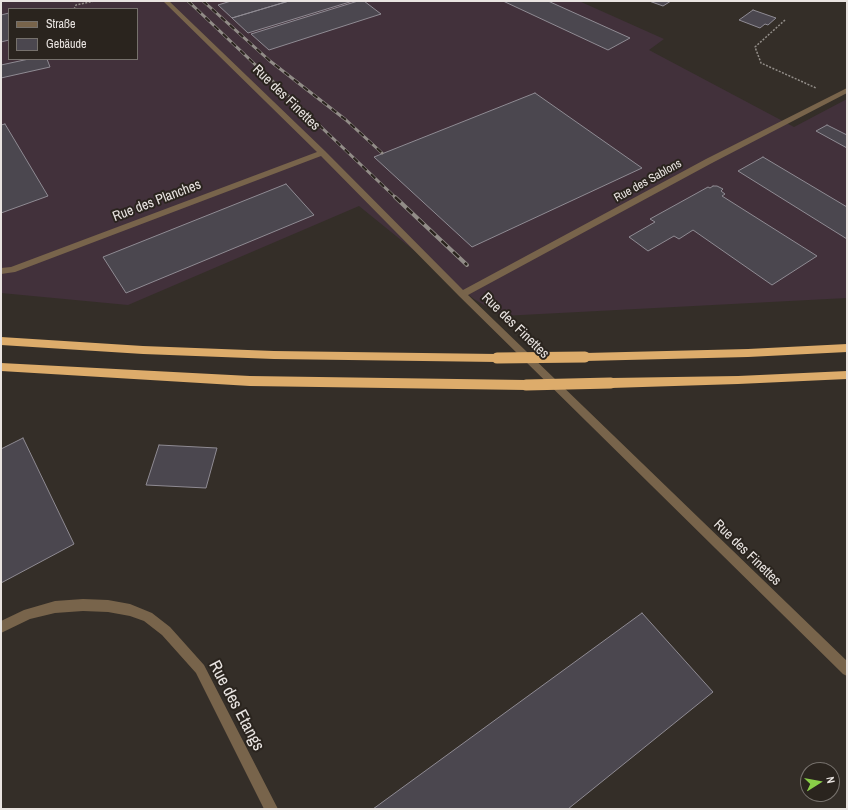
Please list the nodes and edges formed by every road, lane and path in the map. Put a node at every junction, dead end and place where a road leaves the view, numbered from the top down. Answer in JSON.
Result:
{"nodes":[{"id":1,"x":94,"y":1,"type":"edge"},
{"id":2,"x":166,"y":1,"type":"edge"},
{"id":3,"x":75,"y":8,"type":"edge"},
{"id":4,"x":785,"y":20,"type":"dead end"},
{"id":5,"x":847,"y":90,"type":"edge"},
{"id":6,"x":835,"y":96,"type":"junction"},
{"id":7,"x":322,"y":153,"type":"junction"},
{"id":8,"x":1,"y":271,"type":"edge"},
{"id":9,"x":462,"y":294,"type":"junction"},
{"id":10,"x":1,"y":341,"type":"edge"},
{"id":11,"x":847,"y":348,"type":"edge"},
{"id":12,"x":1,"y":367,"type":"edge"},
{"id":13,"x":847,"y":375,"type":"edge"},
{"id":14,"x":1,"y":627,"type":"edge"},
{"id":15,"x":847,"y":670,"type":"edge"},
{"id":16,"x":271,"y":809,"type":"edge"}],
"edges":[{"from":1,"to":3,"type":"path"},
{"from":2,"to":7,"type":"street","name":"Rue des Finettes"},
{"from":4,"to":6,"type":"path"},
{"from":5,"to":6,"type":"street","name":"Rue des Sablons"},
{"from":6,"to":9,"type":"street","name":"Rue des Sablons"},
{"from":7,"to":8,"type":"street","name":"Rue des Planches"},
{"from":7,"to":9,"type":"street","name":"Rue des Finettes"},
{"from":9,"to":15,"type":"street","name":"Rue des Finettes"},
{"from":10,"to":11,"type":"highway","bridge":true},
{"from":12,"to":13,"type":"highway","bridge":true},
{"from":14,"to":16,"type":"street","name":"Rue des Etangs"}]}
